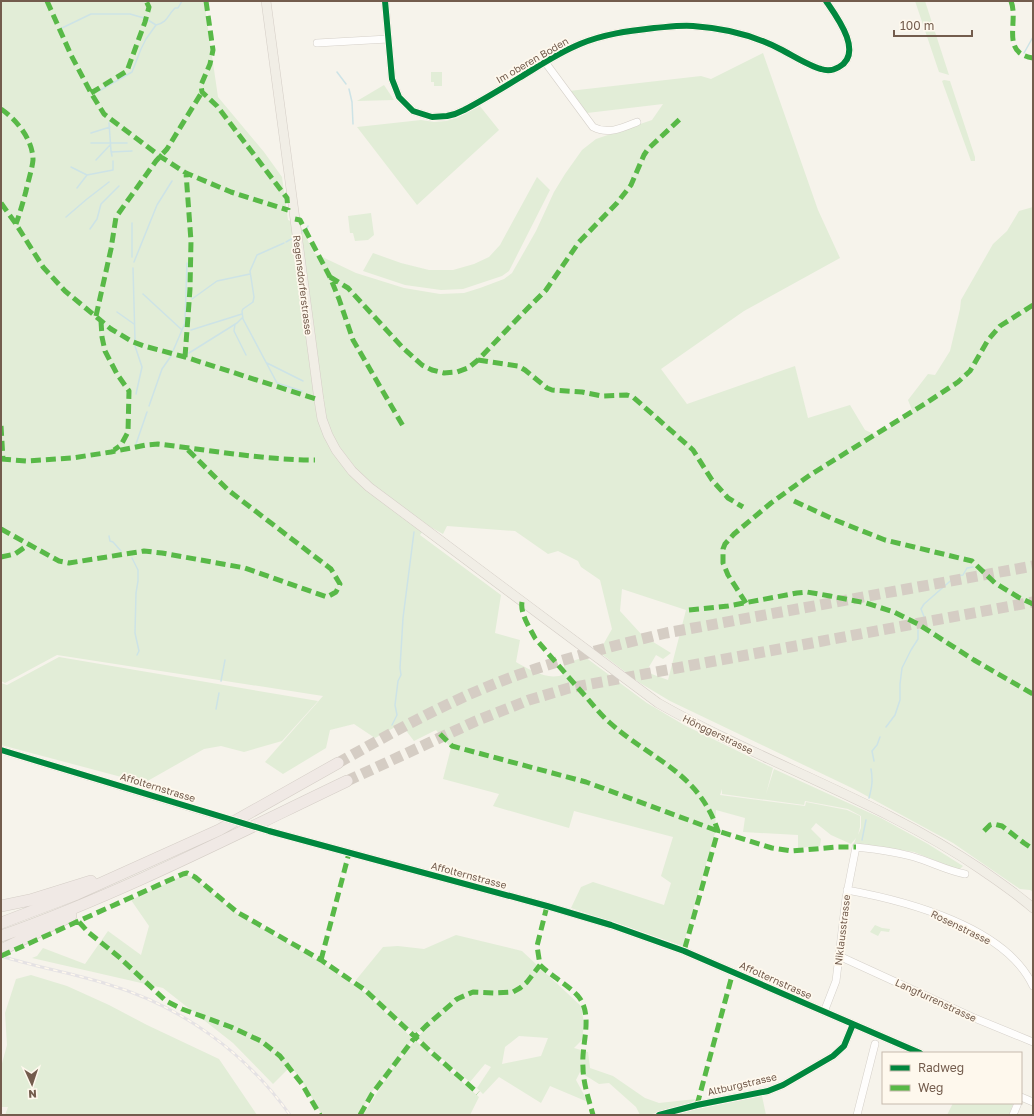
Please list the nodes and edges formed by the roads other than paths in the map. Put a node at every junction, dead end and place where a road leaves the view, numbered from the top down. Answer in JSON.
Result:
{"nodes":[{"id":1,"x":266,"y":1,"type":"edge"},
{"id":2,"x":384,"y":1,"type":"edge"},
{"id":3,"x":826,"y":1,"type":"edge"},
{"id":4,"x":388,"y":39,"type":"junction"},
{"id":5,"x":317,"y":43,"type":"dead end"},
{"id":6,"x":545,"y":62,"type":"junction"},
{"id":7,"x":637,"y":122,"type":"dead end"},
{"id":8,"x":422,"y":528,"type":"joint"},
{"id":9,"x":1,"y":750,"type":"edge"},
{"id":10,"x":338,"y":763,"type":"tunnel mouth"},
{"id":11,"x":347,"y":781,"type":"tunnel mouth"},
{"id":12,"x":160,"y":857,"type":"junction"},
{"id":13,"x":965,"y":874,"type":"dead end"},
{"id":14,"x":847,"y":890,"type":"junction"},
{"id":15,"x":109,"y":893,"type":"junction"},
{"id":16,"x":1,"y":906,"type":"edge"},
{"id":17,"x":1033,"y":908,"type":"edge"},
{"id":18,"x":1,"y":923,"type":"edge"},
{"id":19,"x":1,"y":936,"type":"edge"},
{"id":20,"x":1,"y":950,"type":"edge"},
{"id":21,"x":840,"y":956,"type":"junction"},
{"id":22,"x":1033,"y":986,"type":"edge"},
{"id":23,"x":824,"y":1012,"type":"junction"},
{"id":24,"x":853,"y":1024,"type":"junction"},
{"id":25,"x":1033,"y":1042,"type":"edge"},
{"id":26,"x":875,"y":1044,"type":"dead end"},
{"id":27,"x":918,"y":1052,"type":"edge"},
{"id":28,"x":1022,"y":1097,"type":"edge"},
{"id":29,"x":1033,"y":1102,"type":"edge"},
{"id":30,"x":1018,"y":1104,"type":"edge"},
{"id":31,"x":659,"y":1115,"type":"edge"},
{"id":32,"x":858,"y":1115,"type":"edge"},
{"id":33,"x":1014,"y":1115,"type":"edge"}],
"edges":[{"from":1,"to":8,"type":"main road","name":"Regensdorferstrasse"},
{"from":2,"to":4,"type":"street","name":"Im oberen Boden"},
{"from":3,"to":6,"type":"street","name":"Im oberen Boden"},
{"from":4,"to":5,"type":"street"},
{"from":4,"to":6,"type":"street","name":"Im oberen Boden"},
{"from":6,"to":7,"type":"street"},
{"from":8,"to":17,"type":"main road","name":"Hönggerstrasse"},
{"from":9,"to":23,"type":"street","name":"Affolternstrasse","bridge":true},
{"from":10,"to":12,"type":"highway"},
{"from":11,"to":15,"type":"highway"},
{"from":12,"to":16,"type":"highway"},
{"from":12,"to":18,"type":"highway"},
{"from":13,"to":14,"type":"street","name":"Niklausstrasse"},
{"from":14,"to":21,"type":"street","name":"Niklausstrasse"},
{"from":14,"to":22,"type":"street","name":"Rosenstrasse"},
{"from":15,"to":19,"type":"highway"},
{"from":15,"to":20,"type":"highway"},
{"from":21,"to":23,"type":"street","name":"Niklausstrasse"},
{"from":21,"to":25,"type":"street","name":"Langfurrenstrasse"},
{"from":23,"to":24,"type":"street","name":"Affolternstrasse"},
{"from":24,"to":27,"type":"street","name":"Affolternstrasse"},
{"from":24,"to":31,"type":"street","name":"Altburgstrasse"},
{"from":26,"to":32,"type":"street"},
{"from":28,"to":29,"type":"street"},
{"from":30,"to":33,"type":"street"}]}
